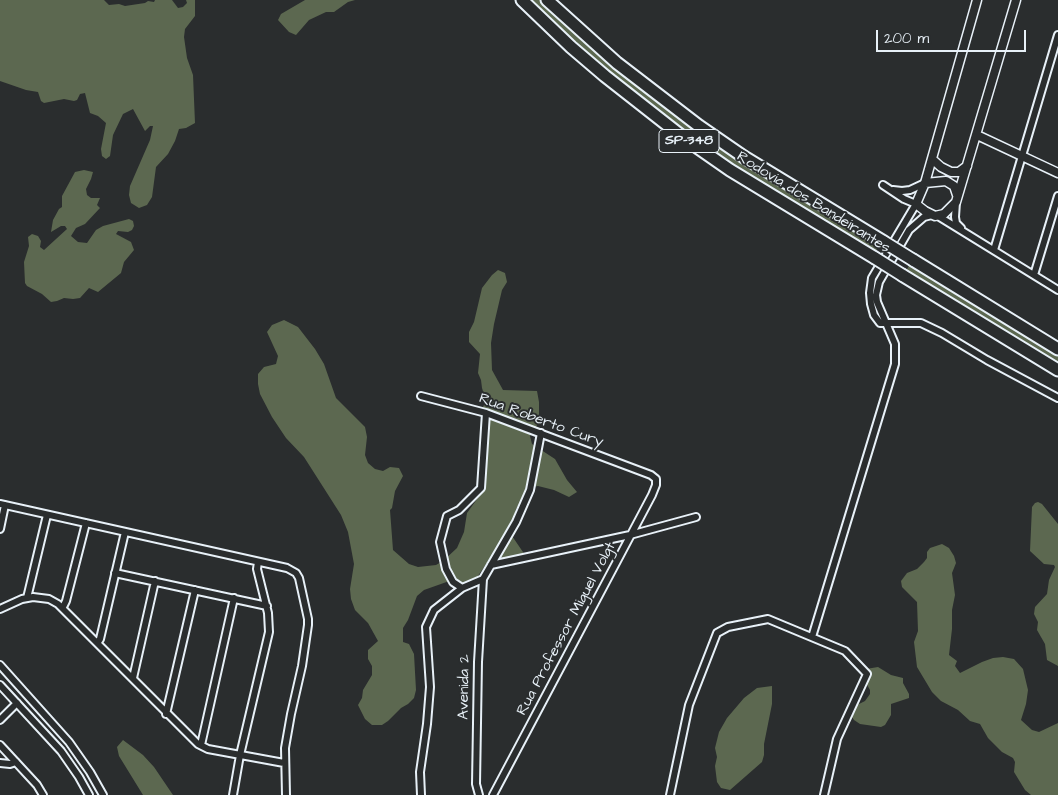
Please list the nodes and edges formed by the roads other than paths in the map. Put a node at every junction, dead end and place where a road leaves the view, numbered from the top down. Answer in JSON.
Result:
{"nodes":[{"id":1,"x":522,"y":0,"type":"edge"},
{"id":2,"x":547,"y":0,"type":"edge"},
{"id":3,"x":977,"y":0,"type":"edge"},
{"id":4,"x":1016,"y":0,"type":"edge"},
{"id":5,"x":1058,"y":34,"type":"edge"},
{"id":6,"x":977,"y":135,"type":"junction"},
{"id":7,"x":1022,"y":155,"type":"junction"},
{"id":8,"x":932,"y":159,"type":"junction"},
{"id":9,"x":967,"y":165,"type":"junction"},
{"id":10,"x":1058,"y":173,"type":"edge"},
{"id":11,"x":925,"y":183,"type":"junction"},
{"id":12,"x":883,"y":185,"type":"dead end"},
{"id":13,"x":891,"y":190,"type":"junction"},
{"id":14,"x":1058,"y":196,"type":"edge"},
{"id":15,"x":956,"y":198,"type":"junction"},
{"id":16,"x":916,"y":204,"type":"junction"},
{"id":17,"x":935,"y":216,"type":"junction"},
{"id":18,"x":965,"y":232,"type":"junction"},
{"id":19,"x":994,"y":250,"type":"junction"},
{"id":20,"x":1034,"y":275,"type":"junction"},
{"id":21,"x":1058,"y":290,"type":"edge"},
{"id":22,"x":888,"y":324,"type":"junction"},
{"id":23,"x":1058,"y":349,"type":"edge"},
{"id":24,"x":1058,"y":370,"type":"edge"},
{"id":25,"x":421,"y":396,"type":"dead end"},
{"id":26,"x":1058,"y":398,"type":"edge"},
{"id":27,"x":486,"y":413,"type":"junction"},
{"id":28,"x":540,"y":433,"type":"junction"},
{"id":29,"x":651,"y":475,"type":"joint"},
{"id":30,"x":2,"y":505,"type":"edge"},
{"id":31,"x":47,"y":515,"type":"junction"},
{"id":32,"x":696,"y":517,"type":"dead end"},
{"id":33,"x":86,"y":523,"type":"junction"},
{"id":34,"x":0,"y":529,"type":"edge"},
{"id":35,"x":125,"y":532,"type":"junction"},
{"id":36,"x":630,"y":535,"type":"junction"},
{"id":37,"x":258,"y":562,"type":"junction"},
{"id":38,"x":490,"y":565,"type":"junction"},
{"id":39,"x":115,"y":573,"type":"junction"},
{"id":40,"x":482,"y":579,"type":"junction"},
{"id":41,"x":155,"y":581,"type":"junction"},
{"id":42,"x":462,"y":588,"type":"junction"},
{"id":43,"x":195,"y":590,"type":"junction"},
{"id":44,"x":27,"y":598,"type":"junction"},
{"id":45,"x":234,"y":598,"type":"junction"},
{"id":46,"x":267,"y":606,"type":"junction"},
{"id":47,"x":63,"y":607,"type":"junction"},
{"id":48,"x":3,"y":608,"type":"edge"},
{"id":49,"x":0,"y":614,"type":"edge"},
{"id":50,"x":812,"y":637,"type":"junction"},
{"id":51,"x":98,"y":642,"type":"junction"},
{"id":52,"x":0,"y":665,"type":"edge"},
{"id":53,"x":133,"y":678,"type":"junction"},
{"id":54,"x":0,"y":685,"type":"edge"},
{"id":55,"x":17,"y":703,"type":"junction"},
{"id":56,"x":166,"y":714,"type":"junction"},
{"id":57,"x":0,"y":720,"type":"edge"},
{"id":58,"x":0,"y":745,"type":"edge"},
{"id":59,"x":200,"y":746,"type":"junction"},
{"id":60,"x":240,"y":755,"type":"junction"},
{"id":61,"x":16,"y":762,"type":"junction"},
{"id":62,"x":0,"y":763,"type":"edge"},
{"id":63,"x":284,"y":763,"type":"junction"},
{"id":64,"x":43,"y":795,"type":"edge"},
{"id":65,"x":89,"y":795,"type":"edge"},
{"id":66,"x":102,"y":795,"type":"edge"},
{"id":67,"x":233,"y":795,"type":"edge"},
{"id":68,"x":286,"y":795,"type":"edge"},
{"id":69,"x":421,"y":795,"type":"edge"},
{"id":70,"x":479,"y":795,"type":"edge"},
{"id":71,"x":493,"y":795,"type":"edge"},
{"id":72,"x":670,"y":795,"type":"edge"},
{"id":73,"x":824,"y":795,"type":"edge"}],
"edges":[{"from":1,"to":24,"type":"highway","name":"Rodovia dos Bandeirantes","number":"SP-348","bridge":true},
{"from":2,"to":23,"type":"highway","name":"Rodovia dos Bandeirantes","number":"SP-348","bridge":true},
{"from":3,"to":8,"type":"street"},
{"from":4,"to":6,"type":"street"},
{"from":5,"to":7,"type":"street"},
{"from":6,"to":7,"type":"street"},
{"from":6,"to":9,"type":"street"},
{"from":7,"to":10,"type":"street"},
{"from":7,"to":19,"type":"street"},
{"from":8,"to":9,"type":"street"},
{"from":8,"to":11,"type":"street"},
{"from":9,"to":15,"type":"street"},
{"from":11,"to":13,"type":"street"},
{"from":11,"to":15,"type":"street"},
{"from":11,"to":16,"type":"street"},
{"from":12,"to":13,"type":"street"},
{"from":13,"to":16,"type":"street"},
{"from":14,"to":20,"type":"street"},
{"from":15,"to":17,"type":"street"},
{"from":15,"to":18,"type":"street"},
{"from":16,"to":17,"type":"street"},
{"from":16,"to":22,"type":"street"},
{"from":17,"to":18,"type":"street"},
{"from":17,"to":22,"type":"street"},
{"from":18,"to":19,"type":"street"},
{"from":19,"to":20,"type":"street"},
{"from":20,"to":21,"type":"street"},
{"from":22,"to":26,"type":"street"},
{"from":22,"to":50,"type":"street"},
{"from":25,"to":27,"type":"street","name":"Rua Roberto Cury"},
{"from":27,"to":28,"type":"street","name":"Rua Roberto Cury"},
{"from":27,"to":42,"type":"street"},
{"from":28,"to":29,"type":"street","name":"Rua Roberto Cury"},
{"from":28,"to":38,"type":"street"},
{"from":29,"to":36,"type":"street","name":"Rua Professor Miguel Volgt"},
{"from":30,"to":31,"type":"street"},
{"from":30,"to":34,"type":"street"},
{"from":31,"to":33,"type":"street"},
{"from":31,"to":44,"type":"street"},
{"from":32,"to":36,"type":"street"},
{"from":33,"to":35,"type":"street"},
{"from":33,"to":47,"type":"street"},
{"from":35,"to":37,"type":"street"},
{"from":35,"to":39,"type":"street"},
{"from":36,"to":38,"type":"street"},
{"from":36,"to":71,"type":"street","name":"Rua Professor Miguel Volgt"},
{"from":37,"to":46,"type":"street"},
{"from":37,"to":63,"type":"street"},
{"from":38,"to":40,"type":"street"},
{"from":39,"to":41,"type":"street"},
{"from":39,"to":51,"type":"street"},
{"from":40,"to":42,"type":"street"},
{"from":40,"to":70,"type":"street","name":"Avenida 2"},
{"from":41,"to":43,"type":"street"},
{"from":41,"to":53,"type":"street"},
{"from":42,"to":69,"type":"street"},
{"from":43,"to":45,"type":"street"},
{"from":43,"to":56,"type":"street"},
{"from":44,"to":47,"type":"street"},
{"from":44,"to":48,"type":"street"},
{"from":45,"to":46,"type":"street"},
{"from":45,"to":59,"type":"street"},
{"from":46,"to":60,"type":"street"},
{"from":47,"to":51,"type":"street"},
{"from":48,"to":49,"type":"street"},
{"from":50,"to":72,"type":"street"},
{"from":50,"to":73,"type":"street"},
{"from":51,"to":53,"type":"street"},
{"from":52,"to":66,"type":"street"},
{"from":53,"to":56,"type":"street"},
{"from":54,"to":55,"type":"street"},
{"from":55,"to":57,"type":"street"},
{"from":55,"to":65,"type":"street"},
{"from":56,"to":59,"type":"street"},
{"from":58,"to":61,"type":"street"},
{"from":59,"to":60,"type":"street"},
{"from":60,"to":63,"type":"street"},
{"from":60,"to":67,"type":"street"},
{"from":61,"to":62,"type":"street"},
{"from":61,"to":64,"type":"street"},
{"from":63,"to":68,"type":"street"}]}
